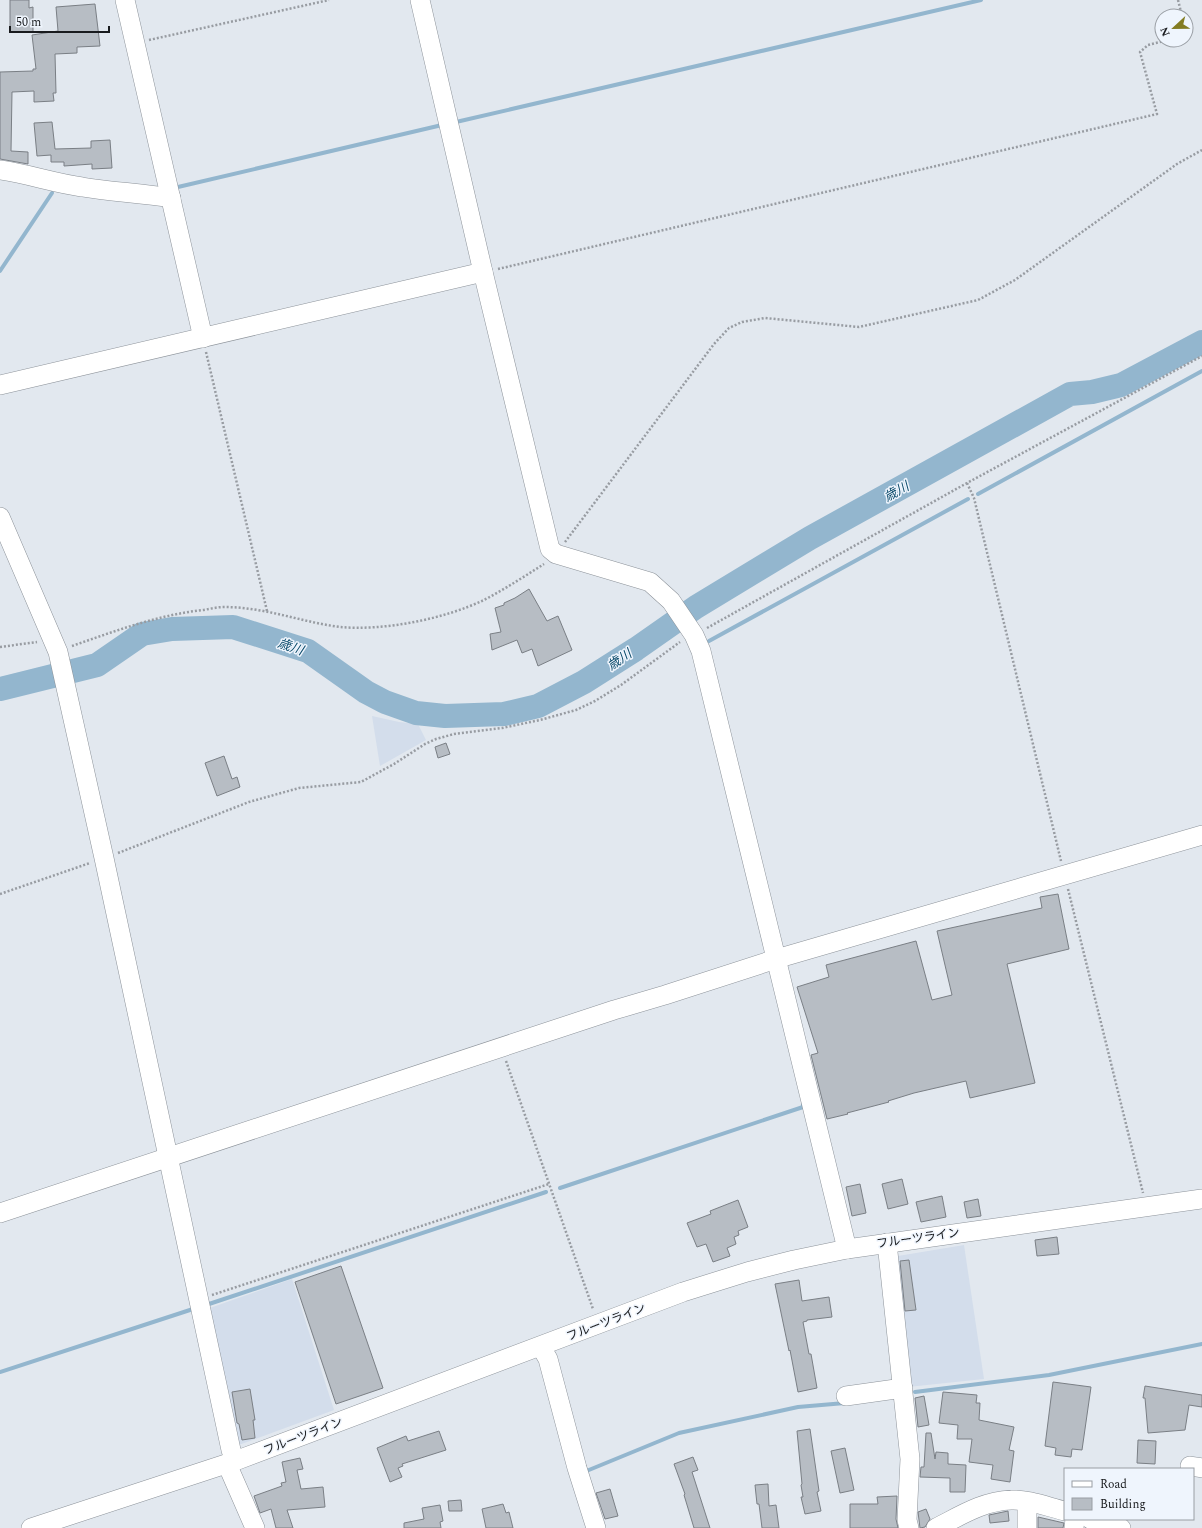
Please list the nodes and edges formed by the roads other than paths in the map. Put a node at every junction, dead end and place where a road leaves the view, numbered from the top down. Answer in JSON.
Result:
{"nodes":[{"id":1,"x":124,"y":0,"type":"edge"},
{"id":2,"x":420,"y":0,"type":"edge"},
{"id":3,"x":0,"y":170,"type":"edge"},
{"id":4,"x":171,"y":198,"type":"junction"},
{"id":5,"x":484,"y":272,"type":"junction"},
{"id":6,"x":203,"y":338,"type":"junction"},
{"id":7,"x":0,"y":385,"type":"edge"},
{"id":8,"x":0,"y":517,"type":"edge"},
{"id":9,"x":1202,"y":835,"type":"edge"},
{"id":10,"x":776,"y":959,"type":"junction"},
{"id":11,"x":168,"y":1158,"type":"junction"},
{"id":12,"x":1202,"y":1198,"type":"edge"},
{"id":13,"x":0,"y":1213,"type":"edge"},
{"id":14,"x":887,"y":1243,"type":"junction"},
{"id":15,"x":847,"y":1249,"type":"junction"},
{"id":16,"x":541,"y":1346,"type":"junction"},
{"id":17,"x":903,"y":1388,"type":"junction"},
{"id":18,"x":846,"y":1396,"type":"dead end"},
{"id":19,"x":231,"y":1462,"type":"junction"},
{"id":20,"x":1026,"y":1502,"type":"junction"},
{"id":21,"x":1064,"y":1511,"type":"edge"},
{"id":22,"x":1093,"y":1520,"type":"edge"},
{"id":23,"x":34,"y":1528,"type":"edge"},
{"id":24,"x":255,"y":1528,"type":"edge"},
{"id":25,"x":596,"y":1528,"type":"edge"},
{"id":26,"x":909,"y":1528,"type":"edge"},
{"id":27,"x":936,"y":1528,"type":"edge"},
{"id":28,"x":1027,"y":1528,"type":"edge"},
{"id":29,"x":1121,"y":1528,"type":"edge"}],
"edges":[{"from":1,"to":4,"type":"street"},
{"from":2,"to":5,"type":"street"},
{"from":3,"to":4,"type":"street"},
{"from":4,"to":6,"type":"street"},
{"from":5,"to":6,"type":"street"},
{"from":5,"to":10,"type":"street"},
{"from":6,"to":7,"type":"street"},
{"from":8,"to":11,"type":"street"},
{"from":9,"to":10,"type":"street"},
{"from":10,"to":11,"type":"street"},
{"from":10,"to":15,"type":"street"},
{"from":11,"to":13,"type":"street"},
{"from":11,"to":19,"type":"street"},
{"from":12,"to":14,"type":"street","name":"フルーツライン"},
{"from":14,"to":15,"type":"street","name":"フルーツライン"},
{"from":14,"to":17,"type":"street"},
{"from":15,"to":16,"type":"street","name":"フルーツライン"},
{"from":16,"to":19,"type":"street","name":"フルーツライン"},
{"from":16,"to":25,"type":"street"},
{"from":17,"to":18,"type":"street"},
{"from":17,"to":26,"type":"street"},
{"from":19,"to":23,"type":"street","name":"フルーツライン"},
{"from":19,"to":24,"type":"street"},
{"from":20,"to":21,"type":"street"},
{"from":20,"to":27,"type":"street"},
{"from":20,"to":28,"type":"street"},
{"from":22,"to":29,"type":"street"}]}
